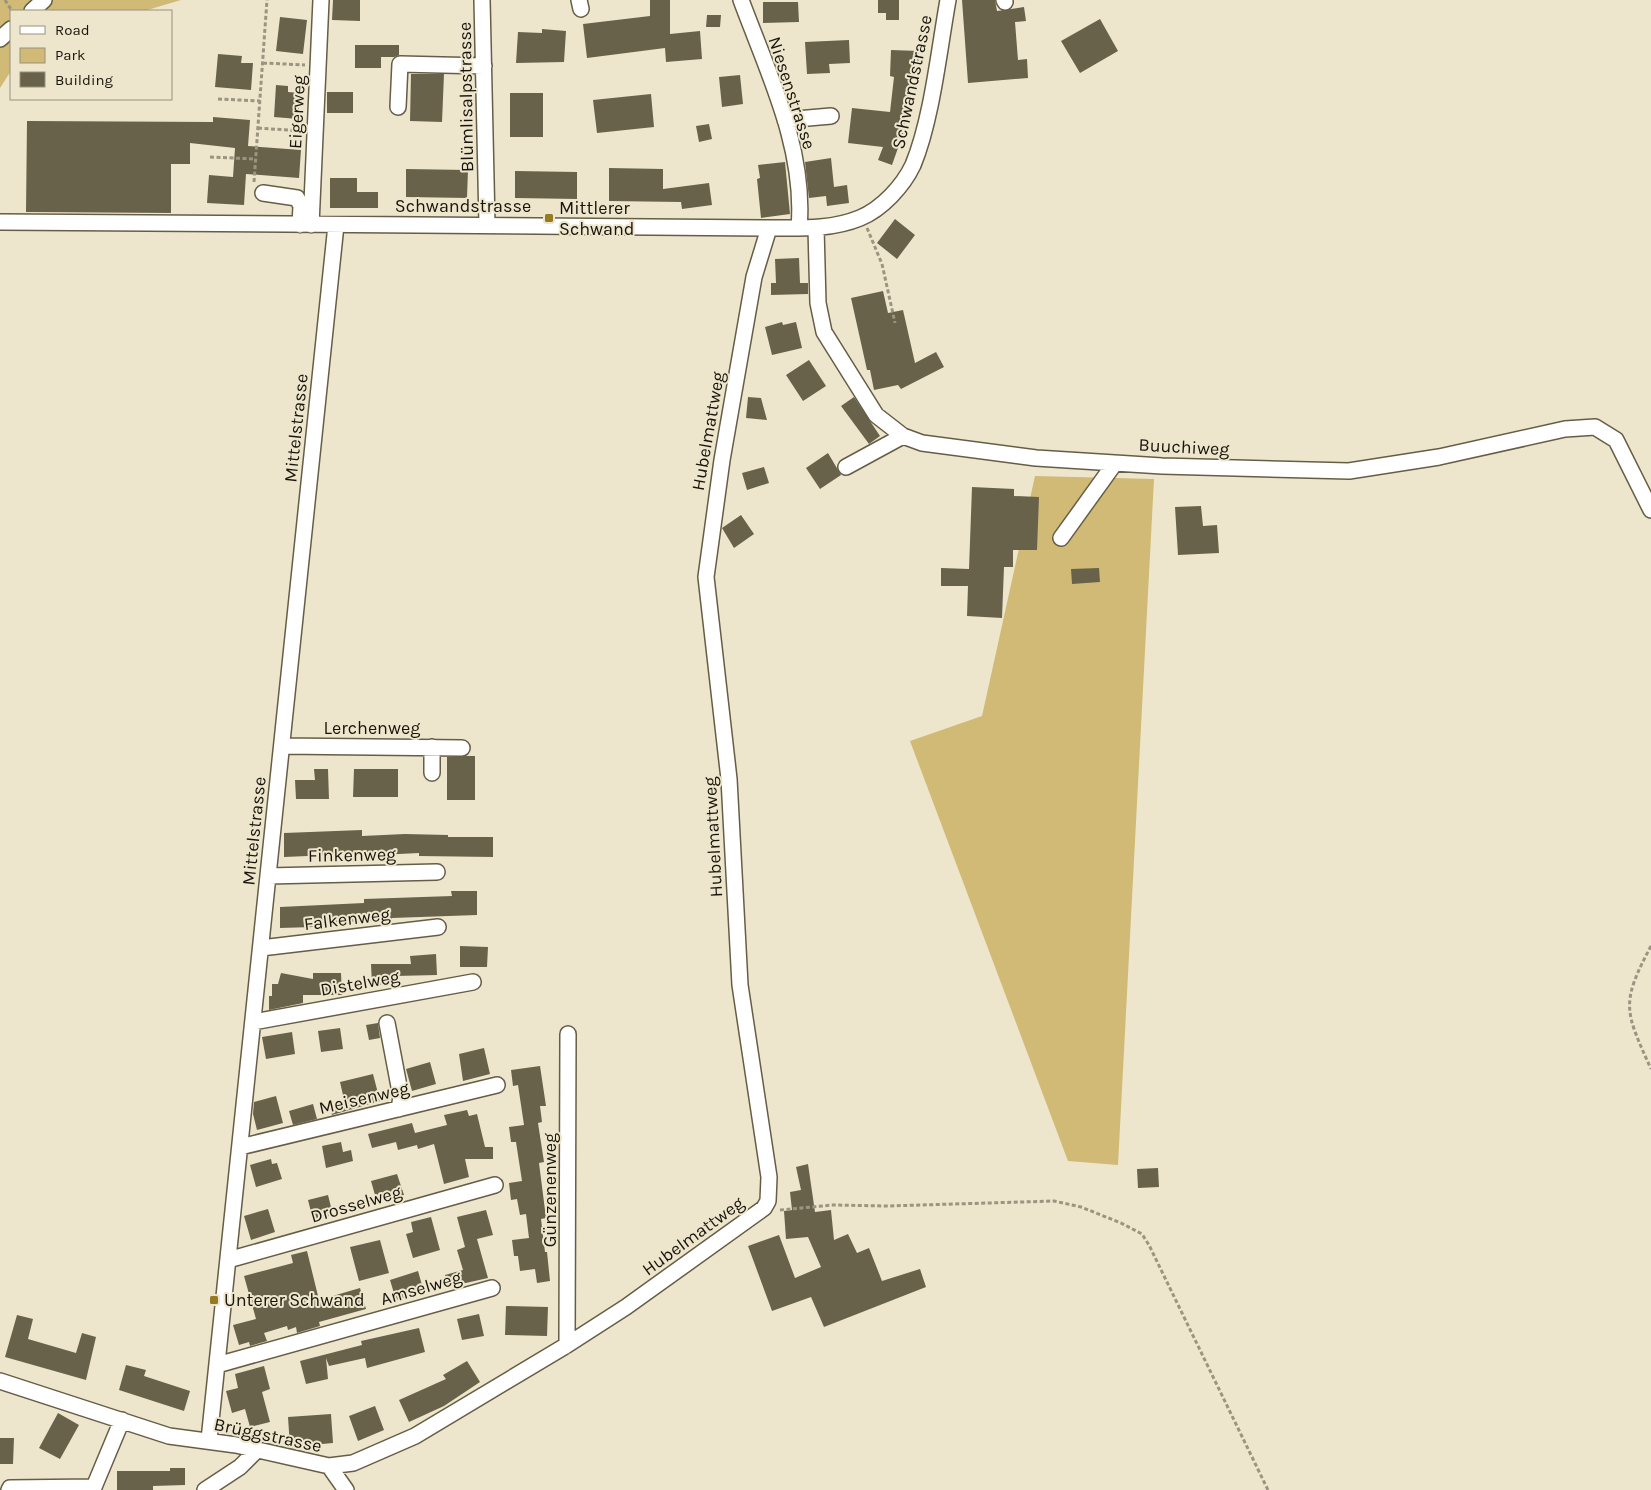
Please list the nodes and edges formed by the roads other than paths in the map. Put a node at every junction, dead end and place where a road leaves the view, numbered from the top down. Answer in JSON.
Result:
{"nodes":[{"id":1,"x":44,"y":0,"type":"edge"},
{"id":2,"x":321,"y":0,"type":"edge"},
{"id":3,"x":482,"y":0,"type":"edge"},
{"id":4,"x":741,"y":0,"type":"edge"},
{"id":5,"x":948,"y":0,"type":"edge"},
{"id":6,"x":33,"y":10,"type":"edge"},
{"id":7,"x":10,"y":30,"type":"edge"},
{"id":8,"x":0,"y":39,"type":"edge"},
{"id":9,"x":484,"y":66,"type":"junction"},
{"id":10,"x":398,"y":107,"type":"dead end"},
{"id":11,"x":831,"y":116,"type":"dead end"},
{"id":12,"x":786,"y":120,"type":"junction"},
{"id":13,"x":258,"y":190,"type":"road end"},
{"id":14,"x":0,"y":222,"type":"edge"},
{"id":15,"x":487,"y":224,"type":"junction"},
{"id":16,"x":306,"y":225,"type":"junction"},
{"id":17,"x":336,"y":225,"type":"junction"},
{"id":18,"x":769,"y":228,"type":"junction"},
{"id":19,"x":798,"y":228,"type":"junction"},
{"id":20,"x":816,"y":228,"type":"junction"},
{"id":21,"x":903,"y":436,"type":"junction"},
{"id":22,"x":1115,"y":463,"type":"junction"},
{"id":23,"x":846,"y":467,"type":"dead end"},
{"id":24,"x":1651,"y":510,"type":"edge"},
{"id":25,"x":1061,"y":538,"type":"dead end"},
{"id":26,"x":282,"y":746,"type":"junction"},
{"id":27,"x":432,"y":747,"type":"junction"},
{"id":28,"x":462,"y":748,"type":"dead end"},
{"id":29,"x":432,"y":773,"type":"dead end"},
{"id":30,"x":437,"y":872,"type":"dead end"},
{"id":31,"x":268,"y":876,"type":"junction"},
{"id":32,"x":438,"y":927,"type":"dead end"},
{"id":33,"x":261,"y":948,"type":"junction"},
{"id":34,"x":474,"y":982,"type":"dead end"},
{"id":35,"x":253,"y":1022,"type":"junction"},
{"id":36,"x":387,"y":1022,"type":"dead end"},
{"id":37,"x":568,"y":1034,"type":"dead end"},
{"id":38,"x":497,"y":1085,"type":"dead end"},
{"id":39,"x":399,"y":1109,"type":"junction"},
{"id":40,"x":240,"y":1147,"type":"junction"},
{"id":41,"x":495,"y":1185,"type":"dead end"},
{"id":42,"x":228,"y":1260,"type":"junction"},
{"id":43,"x":492,"y":1288,"type":"dead end"},
{"id":44,"x":567,"y":1345,"type":"junction"},
{"id":45,"x":217,"y":1365,"type":"junction"},
{"id":46,"x":0,"y":1381,"type":"edge"},
{"id":47,"x":122,"y":1420,"type":"junction"},
{"id":48,"x":209,"y":1440,"type":"junction"},
{"id":49,"x":257,"y":1450,"type":"junction"},
{"id":50,"x":329,"y":1466,"type":"junction"},
{"id":51,"x":9,"y":1490,"type":"edge"},
{"id":52,"x":205,"y":1490,"type":"edge"},
{"id":53,"x":346,"y":1490,"type":"edge"}],
"edges":[{"from":1,"to":6,"type":"street"},
{"from":2,"to":16,"type":"street","name":"Eigerweg"},
{"from":3,"to":9,"type":"street","name":"Blümlisalpstrasse"},
{"from":4,"to":12,"type":"street","name":"Niesenstrasse"},
{"from":5,"to":20,"type":"street","name":"Schwandstrasse"},
{"from":7,"to":8,"type":"street"},
{"from":9,"to":10,"type":"street"},
{"from":9,"to":15,"type":"street","name":"Blümlisalpstrasse"},
{"from":11,"to":12,"type":"street"},
{"from":12,"to":19,"type":"street","name":"Niesenstrasse"},
{"from":13,"to":16,"type":"street"},
{"from":14,"to":16,"type":"street","name":"Schwandstrasse"},
{"from":15,"to":17,"type":"street","name":"Schwandstrasse"},
{"from":15,"to":18,"type":"street","name":"Schwandstrasse"},
{"from":16,"to":17,"type":"street","name":"Schwandstrasse"},
{"from":17,"to":26,"type":"street","name":"Mittelstrasse"},
{"from":18,"to":19,"type":"street","name":"Schwandstrasse"},
{"from":18,"to":44,"type":"street","name":"Hubelmattweg"},
{"from":19,"to":20,"type":"street","name":"Schwandstrasse"},
{"from":20,"to":21,"type":"street","name":"Buuchiweg"},
{"from":21,"to":22,"type":"street","name":"Buuchiweg"},
{"from":21,"to":23,"type":"street"},
{"from":22,"to":24,"type":"street","name":"Buuchiweg"},
{"from":22,"to":25,"type":"street"},
{"from":26,"to":27,"type":"street","name":"Lerchenweg"},
{"from":26,"to":31,"type":"street","name":"Mittelstrasse"},
{"from":27,"to":28,"type":"street","name":"Lerchenweg"},
{"from":27,"to":29,"type":"street"},
{"from":30,"to":31,"type":"street","name":"Finkenweg"},
{"from":31,"to":33,"type":"street","name":"Mittelstrasse"},
{"from":32,"to":33,"type":"street","name":"Falkenweg"},
{"from":33,"to":35,"type":"street","name":"Mittelstrasse"},
{"from":34,"to":35,"type":"street","name":"Distelweg"},
{"from":35,"to":40,"type":"street","name":"Mittelstrasse"},
{"from":36,"to":39,"type":"street"},
{"from":37,"to":44,"type":"street","name":"Günzenenweg"},
{"from":38,"to":39,"type":"street","name":"Meisenweg"},
{"from":39,"to":40,"type":"street","name":"Meisenweg"},
{"from":40,"to":42,"type":"street","name":"Mittelstrasse"},
{"from":41,"to":42,"type":"street","name":"Drosselweg"},
{"from":42,"to":45,"type":"street","name":"Mittelstrasse"},
{"from":43,"to":45,"type":"street","name":"Amselweg"},
{"from":44,"to":50,"type":"street","name":"Brüggstrasse"},
{"from":45,"to":48,"type":"street","name":"Mittelstrasse"},
{"from":46,"to":47,"type":"street","name":"Brüggstrasse"},
{"from":47,"to":48,"type":"street","name":"Brüggstrasse"},
{"from":47,"to":51,"type":"street"},
{"from":48,"to":49,"type":"street","name":"Brüggstrasse"},
{"from":49,"to":50,"type":"street","name":"Brüggstrasse"},
{"from":49,"to":52,"type":"street"},
{"from":50,"to":53,"type":"street"}]}
